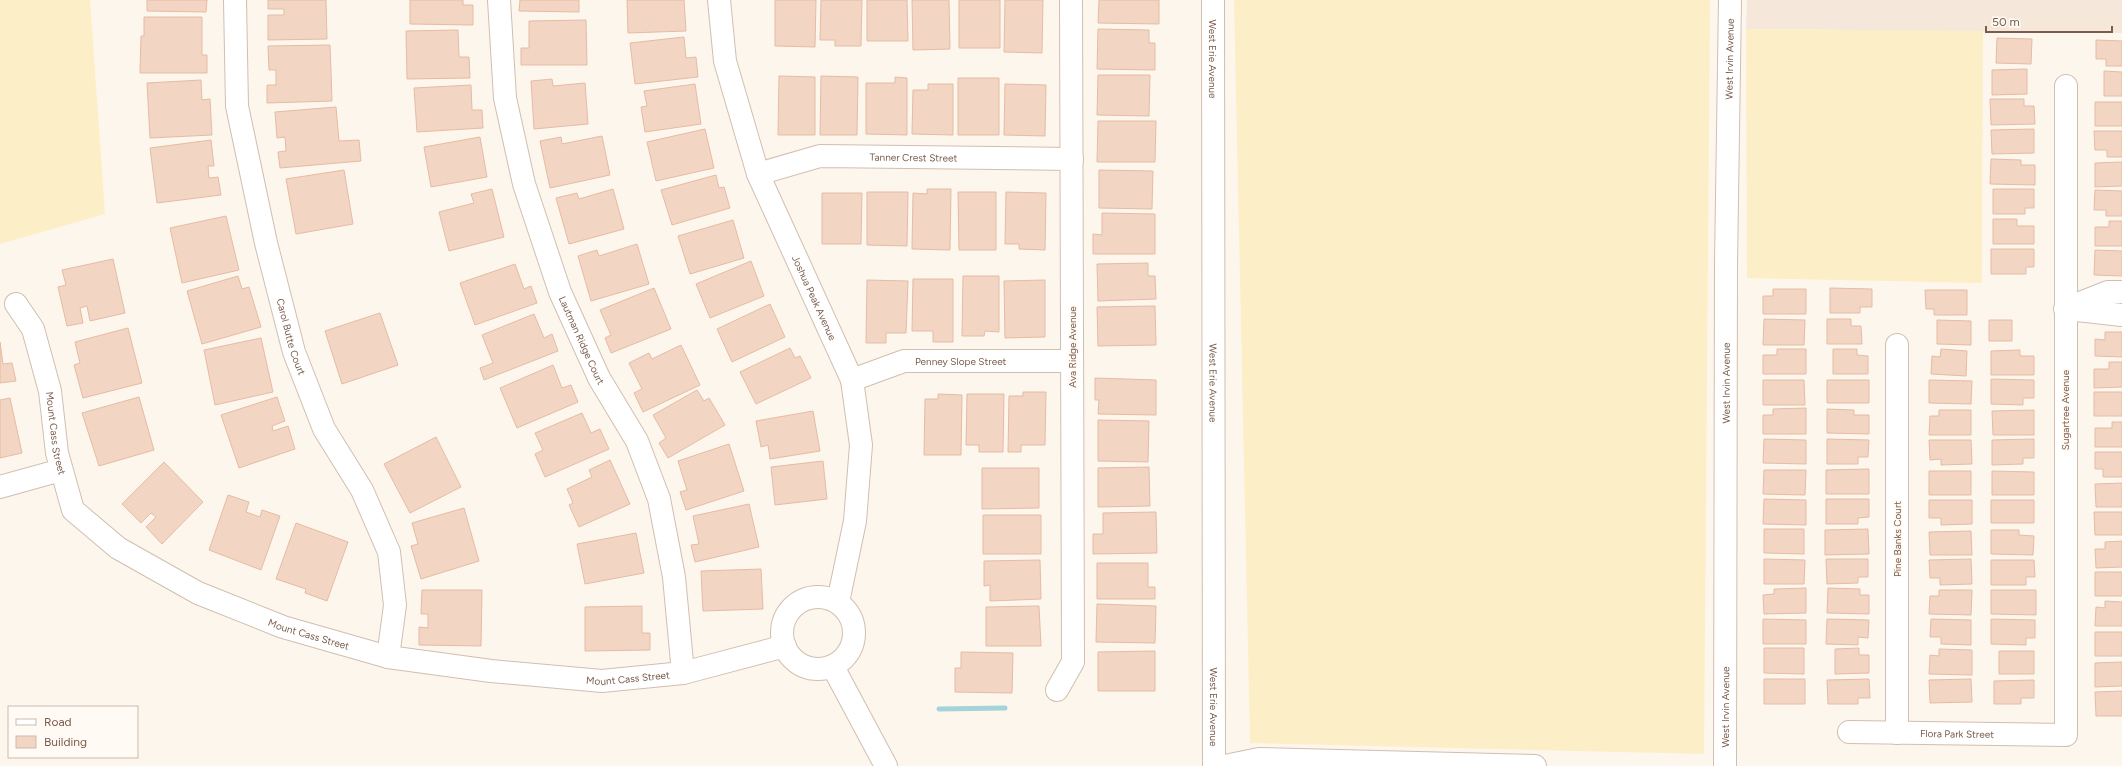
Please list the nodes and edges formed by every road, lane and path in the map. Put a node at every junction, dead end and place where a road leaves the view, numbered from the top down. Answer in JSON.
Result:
{"nodes":[{"id":1,"x":235,"y":0,"type":"edge"},
{"id":2,"x":499,"y":0,"type":"edge"},
{"id":3,"x":719,"y":0,"type":"edge"},
{"id":4,"x":1071,"y":0,"type":"edge"},
{"id":5,"x":1213,"y":0,"type":"edge"},
{"id":6,"x":1730,"y":0,"type":"edge"},
{"id":7,"x":2066,"y":86,"type":"dead end"},
{"id":8,"x":1072,"y":159,"type":"junction"},
{"id":9,"x":758,"y":174,"type":"junction"},
{"id":10,"x":2122,"y":292,"type":"edge"},
{"id":11,"x":16,"y":304,"type":"dead end"},
{"id":12,"x":2065,"y":309,"type":"junction"},
{"id":13,"x":2122,"y":315,"type":"edge"},
{"id":14,"x":1898,"y":345,"type":"dead end"},
{"id":15,"x":1072,"y":361,"type":"junction"},
{"id":16,"x":852,"y":380,"type":"junction"},
{"id":17,"x":60,"y":470,"type":"junction"},
{"id":18,"x":0,"y":487,"type":"edge"},
{"id":19,"x":838,"y":602,"type":"junction"},
{"id":20,"x":785,"y":646,"type":"junction"},
{"id":21,"x":388,"y":657,"type":"junction"},
{"id":22,"x":833,"y":667,"type":"junction"},
{"id":23,"x":683,"y":673,"type":"junction"},
{"id":24,"x":1057,"y":690,"type":"dead end"},
{"id":25,"x":1849,"y":732,"type":"dead end"},
{"id":26,"x":1897,"y":733,"type":"junction"},
{"id":27,"x":2066,"y":735,"type":"joint"},
{"id":28,"x":886,"y":766,"type":"edge"},
{"id":29,"x":1214,"y":766,"type":"edge"},
{"id":30,"x":1224,"y":766,"type":"edge"},
{"id":31,"x":1535,"y":766,"type":"edge"},
{"id":32,"x":1725,"y":766,"type":"edge"}],
"edges":[{"from":1,"to":21,"type":"street","name":"Carol Butte Court"},
{"from":2,"to":23,"type":"street","name":"Lautman Ridge Court"},
{"from":3,"to":9,"type":"street","name":"Joshua Peak Avenue"},
{"from":4,"to":8,"type":"street","name":"Ava Ridge Avenue"},
{"from":5,"to":29,"type":"street","name":"West Erie Avenue"},
{"from":6,"to":32,"type":"street","name":"West Irvin Avenue"},
{"from":7,"to":12,"type":"street","name":"Sugartree Avenue"},
{"from":8,"to":9,"type":"street","name":"Tanner Crest Street"},
{"from":8,"to":15,"type":"street","name":"Ava Ridge Avenue"},
{"from":9,"to":16,"type":"street","name":"Joshua Peak Avenue"},
{"from":10,"to":12,"type":"street"},
{"from":11,"to":17,"type":"street","name":"Mount Cass Street"},
{"from":12,"to":13,"type":"street"},
{"from":12,"to":27,"type":"street","name":"Sugartree Avenue"},
{"from":14,"to":26,"type":"street","name":"Pine Banks Court"},
{"from":15,"to":16,"type":"street","name":"Penney Slope Street"},
{"from":15,"to":24,"type":"street","name":"Ava Ridge Avenue"},
{"from":16,"to":19,"type":"street","name":"Joshua Peak Avenue"},
{"from":17,"to":18,"type":"street"},
{"from":17,"to":21,"type":"street","name":"Mount Cass Street"},
{"from":19,"to":20,"type":"street"},
{"from":19,"to":22,"type":"street"},
{"from":20,"to":22,"type":"street"},
{"from":20,"to":23,"type":"street","name":"Mount Cass Street"},
{"from":21,"to":23,"type":"street","name":"Mount Cass Street"},
{"from":22,"to":28,"type":"street"},
{"from":25,"to":26,"type":"street","name":"Flora Park Street"},
{"from":26,"to":27,"type":"street","name":"Flora Park Street"},
{"from":30,"to":31,"type":"street"}]}
